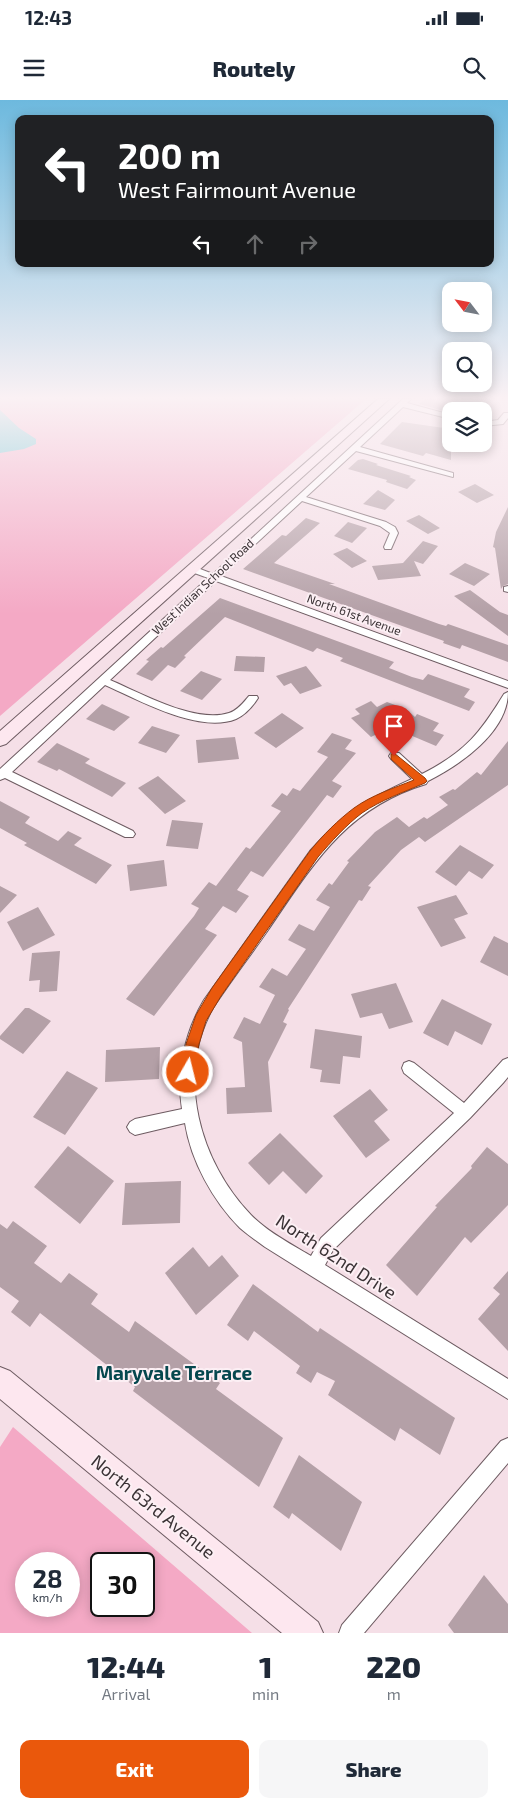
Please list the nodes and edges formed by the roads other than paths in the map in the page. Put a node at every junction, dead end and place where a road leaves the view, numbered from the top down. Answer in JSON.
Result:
{"nodes":[{"id":1,"x":303,"y":471,"type":"edge"},
{"id":2,"x":330,"y":471,"type":"edge"},
{"id":3,"x":434,"y":471,"type":"edge"},
{"id":4,"x":450,"y":475,"type":"dead end"},
{"id":5,"x":301,"y":498,"type":"junction"},
{"id":6,"x":388,"y":547,"type":"dead end"},
{"id":7,"x":192,"y":569,"type":"junction"},
{"id":8,"x":215,"y":577,"type":"junction"},
{"id":9,"x":102,"y":680,"type":"junction"},
{"id":10,"x":508,"y":685,"type":"edge"},
{"id":11,"x":508,"y":696,"type":"edge"},
{"id":12,"x":253,"y":698,"type":"dead end"},
{"id":13,"x":0,"y":740,"type":"edge"},
{"id":14,"x":394,"y":756,"type":"dead end"},
{"id":15,"x":2,"y":775,"type":"edge"},
{"id":16,"x":422,"y":781,"type":"junction"},
{"id":17,"x":129,"y":834,"type":"dead end"},
{"id":18,"x":508,"y":1065,"type":"edge"},
{"id":19,"x":409,"y":1068,"type":"dead end"},
{"id":20,"x":465,"y":1113,"type":"junction"},
{"id":21,"x":189,"y":1115,"type":"junction"},
{"id":22,"x":135,"y":1127,"type":"dead end"},
{"id":23,"x":314,"y":1268,"type":"junction"},
{"id":24,"x":0,"y":1380,"type":"edge"},
{"id":25,"x":508,"y":1390,"type":"edge"},
{"id":26,"x":508,"y":1448,"type":"edge"},
{"id":27,"x":307,"y":1633,"type":"edge"},
{"id":28,"x":350,"y":1633,"type":"edge"}],
"edges":[{"from":1,"to":7,"type":"main road","name":"West Indian School Road"},
{"from":2,"to":5,"type":"street","name":"West Indian School Road"},
{"from":3,"to":4,"type":"street"},
{"from":5,"to":6,"type":"street"},
{"from":5,"to":8,"type":"street","name":"West Indian School Road"},
{"from":7,"to":8,"type":"street","name":"North 61st Avenue"},
{"from":7,"to":13,"type":"main road","name":"West Indian School Road"},
{"from":8,"to":9,"type":"street","name":"West Indian School Road"},
{"from":8,"to":10,"type":"street","name":"North 61st Avenue"},
{"from":9,"to":12,"type":"street"},
{"from":9,"to":15,"type":"street","name":"West Indian School Road"},
{"from":11,"to":16,"type":"street","name":"North 62nd Drive"},
{"from":14,"to":16,"type":"street"},
{"from":15,"to":17,"type":"street"},
{"from":16,"to":21,"type":"street","name":"North 62nd Drive"},
{"from":18,"to":20,"type":"street"},
{"from":19,"to":20,"type":"street"},
{"from":20,"to":23,"type":"street"},
{"from":21,"to":22,"type":"street"},
{"from":21,"to":23,"type":"street","name":"North 62nd Drive"},
{"from":23,"to":25,"type":"street","name":"North 62nd Drive"},
{"from":24,"to":27,"type":"main road","name":"North 63rd Avenue"},
{"from":26,"to":28,"type":"street"}]}
